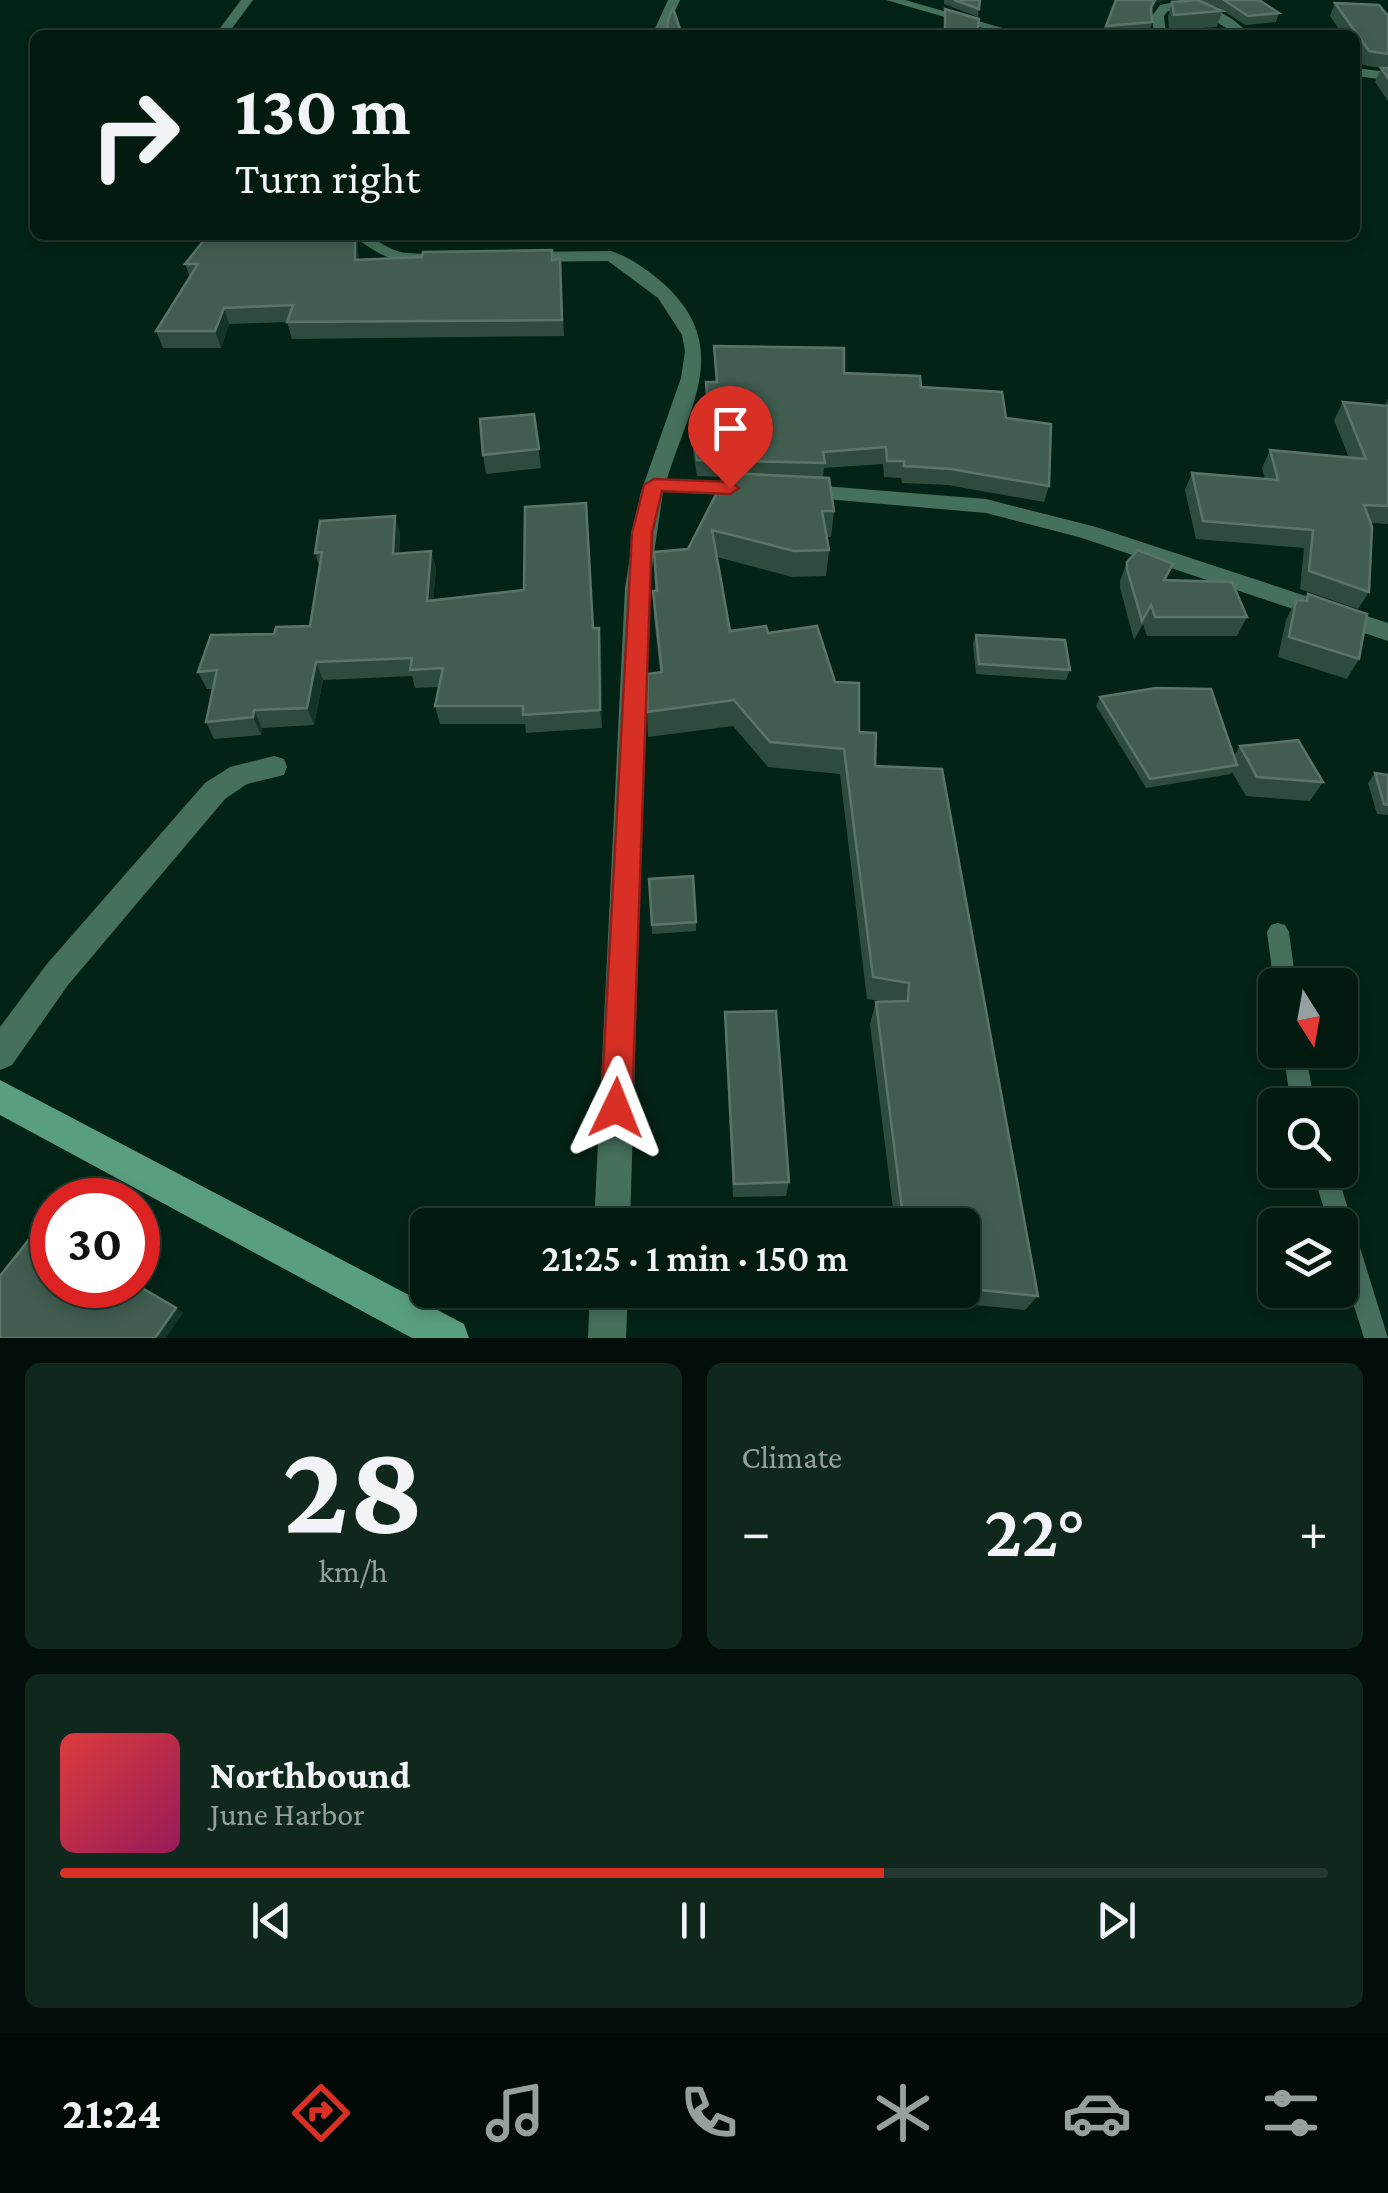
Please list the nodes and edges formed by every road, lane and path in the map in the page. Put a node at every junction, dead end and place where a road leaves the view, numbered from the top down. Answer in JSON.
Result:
{"nodes":[{"id":1,"x":248,"y":0,"type":"edge"},
{"id":2,"x":674,"y":0,"type":"edge"},
{"id":3,"x":892,"y":0,"type":"edge"},
{"id":4,"x":225,"y":30,"type":"edge"},
{"id":5,"x":660,"y":30,"type":"edge"},
{"id":6,"x":995,"y":30,"type":"edge"},
{"id":7,"x":1159,"y":30,"type":"edge"},
{"id":8,"x":1238,"y":30,"type":"edge"},
{"id":9,"x":1360,"y":73,"type":"edge"},
{"id":10,"x":1388,"y":76,"type":"edge"},
{"id":11,"x":369,"y":240,"type":"edge"},
{"id":12,"x":614,"y":240,"type":"edge"},
{"id":13,"x":611,"y":256,"type":"junction"},
{"id":14,"x":499,"y":258,"type":"edge"},
{"id":15,"x":460,"y":259,"type":"edge"},
{"id":16,"x":654,"y":485,"type":"junction"},
{"id":17,"x":1388,"y":632,"type":"edge"},
{"id":18,"x":274,"y":767,"type":"dead end"},
{"id":19,"x":1278,"y":932,"type":"dead end"},
{"id":20,"x":1283,"y":968,"type":"edge"},
{"id":21,"x":0,"y":1054,"type":"edge"},
{"id":22,"x":0,"y":1097,"type":"edge"},
{"id":23,"x":1330,"y":1188,"type":"edge"},
{"id":24,"x":613,"y":1208,"type":"edge"},
{"id":25,"x":608,"y":1308,"type":"edge"},
{"id":26,"x":450,"y":1338,"type":"edge"},
{"id":27,"x":607,"y":1338,"type":"edge"},
{"id":28,"x":1377,"y":1338,"type":"edge"}],
"edges":[{"from":1,"to":4,"type":"street"},
{"from":2,"to":5,"type":"street"},
{"from":3,"to":6,"type":"street"},
{"from":7,"to":8,"type":"street"},
{"from":9,"to":10,"type":"street"},
{"from":11,"to":15,"type":"street"},
{"from":12,"to":13,"type":"street"},
{"from":13,"to":14,"type":"street"},
{"from":13,"to":16,"type":"street"},
{"from":16,"to":17,"type":"street"},
{"from":16,"to":24,"type":"street"},
{"from":18,"to":21,"type":"street"},
{"from":19,"to":20,"type":"lane"},
{"from":22,"to":26,"type":"main road"},
{"from":23,"to":28,"type":"lane"},
{"from":25,"to":27,"type":"street"}]}
